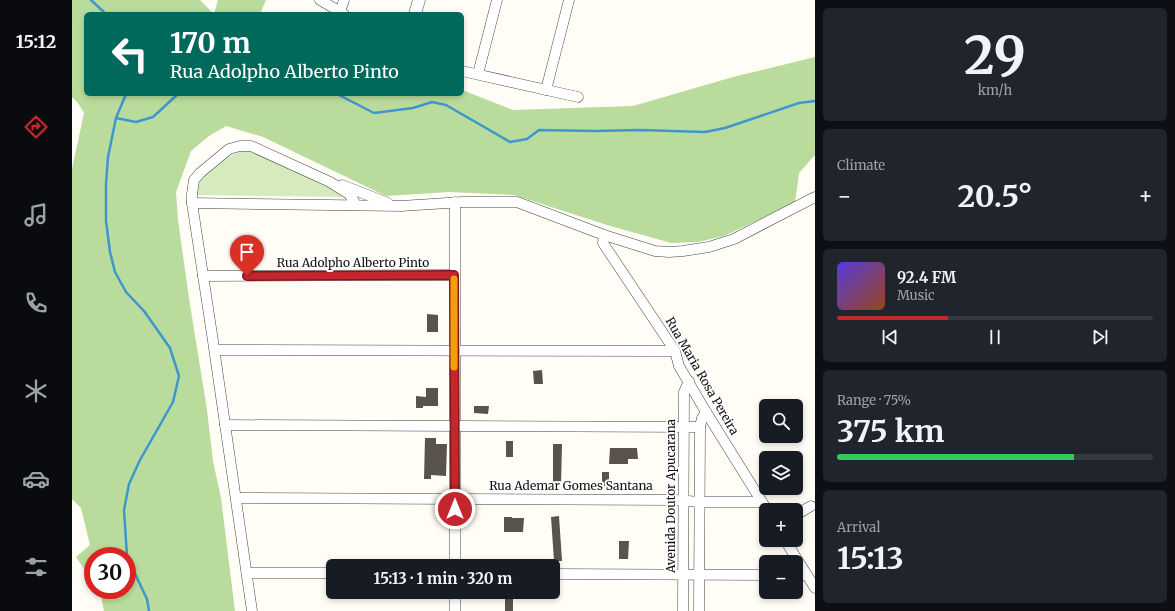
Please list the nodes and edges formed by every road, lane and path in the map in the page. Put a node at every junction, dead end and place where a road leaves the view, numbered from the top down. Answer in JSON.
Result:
{"nodes":[{"id":1,"x":320,"y":0,"type":"edge"},
{"id":2,"x":344,"y":0,"type":"edge"},
{"id":3,"x":418,"y":0,"type":"edge"},
{"id":4,"x":497,"y":0,"type":"edge"},
{"id":5,"x":569,"y":0,"type":"edge"},
{"id":6,"x":340,"y":12,"type":"edge"},
{"id":7,"x":342,"y":12,"type":"edge"},
{"id":8,"x":415,"y":12,"type":"edge"},
{"id":9,"x":464,"y":71,"type":"edge"},
{"id":10,"x":478,"y":74,"type":"junction"},
{"id":11,"x":546,"y":90,"type":"junction"},
{"id":12,"x":578,"y":97,"type":"dead end"},
{"id":13,"x":330,"y":182,"type":"junction"},
{"id":14,"x":815,"y":197,"type":"edge"},
{"id":15,"x":455,"y":202,"type":"junction"},
{"id":16,"x":192,"y":203,"type":"junction"},
{"id":17,"x":349,"y":205,"type":"junction"},
{"id":18,"x":394,"y":206,"type":"junction"},
{"id":19,"x":604,"y":235,"type":"junction"},
{"id":20,"x":454,"y":275,"type":"junction"},
{"id":21,"x":203,"y":276,"type":"junction"},
{"id":22,"x":215,"y":350,"type":"junction"},
{"id":23,"x":454,"y":351,"type":"junction"},
{"id":24,"x":675,"y":351,"type":"junction"},
{"id":25,"x":688,"y":382,"type":"junction"},
{"id":26,"x":706,"y":412,"type":"junction"},
{"id":27,"x":225,"y":425,"type":"junction"},
{"id":28,"x":454,"y":426,"type":"junction"},
{"id":29,"x":684,"y":426,"type":"junction"},
{"id":30,"x":700,"y":427,"type":"junction"},
{"id":31,"x":236,"y":498,"type":"junction"},
{"id":32,"x":455,"y":499,"type":"junction"},
{"id":33,"x":684,"y":500,"type":"junction"},
{"id":34,"x":700,"y":502,"type":"junction"},
{"id":35,"x":763,"y":503,"type":"edge"},
{"id":36,"x":759,"y":506,"type":"edge"},
{"id":37,"x":811,"y":506,"type":"dead end"},
{"id":38,"x":803,"y":511,"type":"edge"},
{"id":39,"x":789,"y":547,"type":"edge"},
{"id":40,"x":455,"y":559,"type":"edge"},
{"id":41,"x":247,"y":573,"type":"junction"},
{"id":42,"x":326,"y":573,"type":"edge"},
{"id":43,"x":560,"y":574,"type":"edge"},
{"id":44,"x":684,"y":574,"type":"junction"},
{"id":45,"x":700,"y":574,"type":"junction"},
{"id":46,"x":759,"y":575,"type":"edge"},
{"id":47,"x":803,"y":575,"type":"edge"},
{"id":48,"x":807,"y":575,"type":"junction"},
{"id":49,"x":815,"y":588,"type":"edge"},
{"id":50,"x":455,"y":599,"type":"edge"},
{"id":51,"x":252,"y":611,"type":"edge"},
{"id":52,"x":455,"y":611,"type":"edge"},
{"id":53,"x":683,"y":611,"type":"edge"},
{"id":54,"x":699,"y":611,"type":"edge"}],
"edges":[{"from":1,"to":6,"type":"street"},
{"from":2,"to":7,"type":"street"},
{"from":3,"to":8,"type":"street"},
{"from":4,"to":10,"type":"street"},
{"from":5,"to":11,"type":"street"},
{"from":9,"to":10,"type":"street"},
{"from":10,"to":11,"type":"street"},
{"from":11,"to":12,"type":"street"},
{"from":13,"to":16,"type":"street"},
{"from":13,"to":17,"type":"street"},
{"from":13,"to":18,"type":"street"},
{"from":14,"to":19,"type":"street"},
{"from":15,"to":18,"type":"street"},
{"from":15,"to":19,"type":"street"},
{"from":15,"to":20,"type":"street"},
{"from":16,"to":17,"type":"street"},
{"from":16,"to":21,"type":"street"},
{"from":17,"to":18,"type":"street"},
{"from":19,"to":24,"type":"street","name":"Rua Maria Rosa Pereira"},
{"from":20,"to":21,"type":"street","name":"Rua Adolpho Alberto Pinto"},
{"from":20,"to":23,"type":"street"},
{"from":21,"to":22,"type":"street"},
{"from":22,"to":23,"type":"street"},
{"from":22,"to":27,"type":"street"},
{"from":23,"to":24,"type":"street"},
{"from":23,"to":28,"type":"street"},
{"from":24,"to":25,"type":"street","name":"Rua Maria Rosa Pereira"},
{"from":25,"to":26,"type":"street","name":"Rua Maria Rosa Pereira"},
{"from":25,"to":29,"type":"street","name":"Avenida Doutor Apucarana"},
{"from":26,"to":30,"type":"street"},
{"from":26,"to":35,"type":"street","name":"Rua Maria Rosa Pereira"},
{"from":27,"to":28,"type":"street"},
{"from":27,"to":31,"type":"street"},
{"from":28,"to":29,"type":"street"},
{"from":28,"to":32,"type":"street"},
{"from":29,"to":30,"type":"street"},
{"from":29,"to":33,"type":"street","name":"Avenida Doutor Apucarana"},
{"from":30,"to":34,"type":"street"},
{"from":31,"to":32,"type":"street","name":"Rua Ademar Gomes Santana"},
{"from":31,"to":41,"type":"street"},
{"from":32,"to":33,"type":"street","name":"Rua Ademar Gomes Santana"},
{"from":32,"to":40,"type":"street"},
{"from":33,"to":34,"type":"street","name":"Rua Ademar Gomes Santana"},
{"from":33,"to":44,"type":"street","name":"Avenida Doutor Apucarana"},
{"from":34,"to":36,"type":"street","name":"Rua Ademar Gomes Santana"},
{"from":34,"to":45,"type":"street"},
{"from":37,"to":38,"type":"street"},
{"from":39,"to":48,"type":"street"},
{"from":41,"to":42,"type":"street"},
{"from":41,"to":51,"type":"street"},
{"from":43,"to":44,"type":"street"},
{"from":44,"to":45,"type":"street"},
{"from":44,"to":53,"type":"street","name":"Avenida Doutor Apucarana"},
{"from":45,"to":46,"type":"street"},
{"from":45,"to":54,"type":"street"},
{"from":47,"to":48,"type":"street"},
{"from":48,"to":49,"type":"street"},
{"from":50,"to":52,"type":"street"}]}
